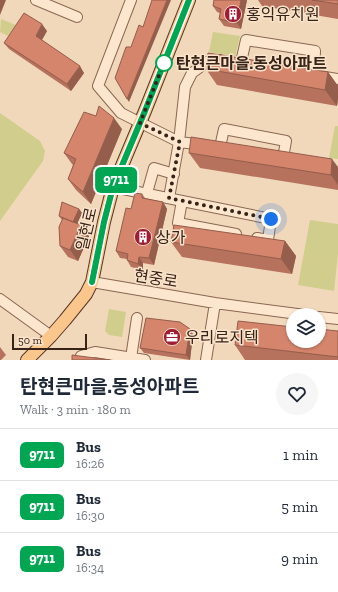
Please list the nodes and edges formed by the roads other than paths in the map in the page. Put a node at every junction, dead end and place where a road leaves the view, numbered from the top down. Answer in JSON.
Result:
{"nodes":[{"id":1,"x":36,"y":0,"type":"edge"},
{"id":2,"x":131,"y":0,"type":"edge"},
{"id":3,"x":189,"y":0,"type":"edge"},
{"id":4,"x":77,"y":17,"type":"dead end"},
{"id":5,"x":338,"y":79,"type":"edge"},
{"id":6,"x":140,"y":123,"type":"junction"},
{"id":7,"x":180,"y":142,"type":"junction"},
{"id":8,"x":284,"y":158,"type":"edge"},
{"id":9,"x":174,"y":174,"type":"junction"},
{"id":10,"x":113,"y":187,"type":"junction"},
{"id":11,"x":147,"y":193,"type":"junction"},
{"id":12,"x":169,"y":198,"type":"junction"},
{"id":13,"x":182,"y":201,"type":"junction"},
{"id":14,"x":92,"y":282,"type":"junction"},
{"id":15,"x":0,"y":299,"type":"edge"},
{"id":16,"x":215,"y":303,"type":"junction"},
{"id":17,"x":286,"y":312,"type":"edge"},
{"id":18,"x":137,"y":318,"type":"dead end"},
{"id":19,"x":326,"y":318,"type":"edge"},
{"id":20,"x":338,"y":319,"type":"edge"},
{"id":21,"x":51,"y":336,"type":"junction"},
{"id":22,"x":131,"y":358,"type":"junction"},
{"id":23,"x":27,"y":360,"type":"edge"},
{"id":24,"x":79,"y":360,"type":"edge"},
{"id":25,"x":145,"y":360,"type":"edge"},
{"id":26,"x":206,"y":360,"type":"edge"}],
"edges":[{"from":1,"to":4,"type":"street"},
{"from":2,"to":6,"type":"street"},
{"from":3,"to":6,"type":"main road","name":"일현로"},
{"from":5,"to":7,"type":"street"},
{"from":6,"to":7,"type":"street"},
{"from":6,"to":10,"type":"main road","name":"일현로"},
{"from":7,"to":8,"type":"street"},
{"from":7,"to":9,"type":"street"},
{"from":9,"to":11,"type":"street"},
{"from":9,"to":12,"type":"street"},
{"from":10,"to":11,"type":"street"},
{"from":10,"to":14,"type":"main road","name":"일현로"},
{"from":11,"to":12,"type":"street"},
{"from":12,"to":13,"type":"street"},
{"from":13,"to":13,"type":"street"},
{"from":14,"to":16,"type":"street","name":"현중로"},
{"from":14,"to":21,"type":"main road","name":"일현로"},
{"from":15,"to":21,"type":"street"},
{"from":16,"to":17,"type":"street","name":"현중로"},
{"from":16,"to":26,"type":"street"},
{"from":18,"to":22,"type":"street"},
{"from":19,"to":20,"type":"street"},
{"from":21,"to":23,"type":"main road","name":"일현로"},
{"from":22,"to":24,"type":"street"},
{"from":22,"to":25,"type":"street"}]}
